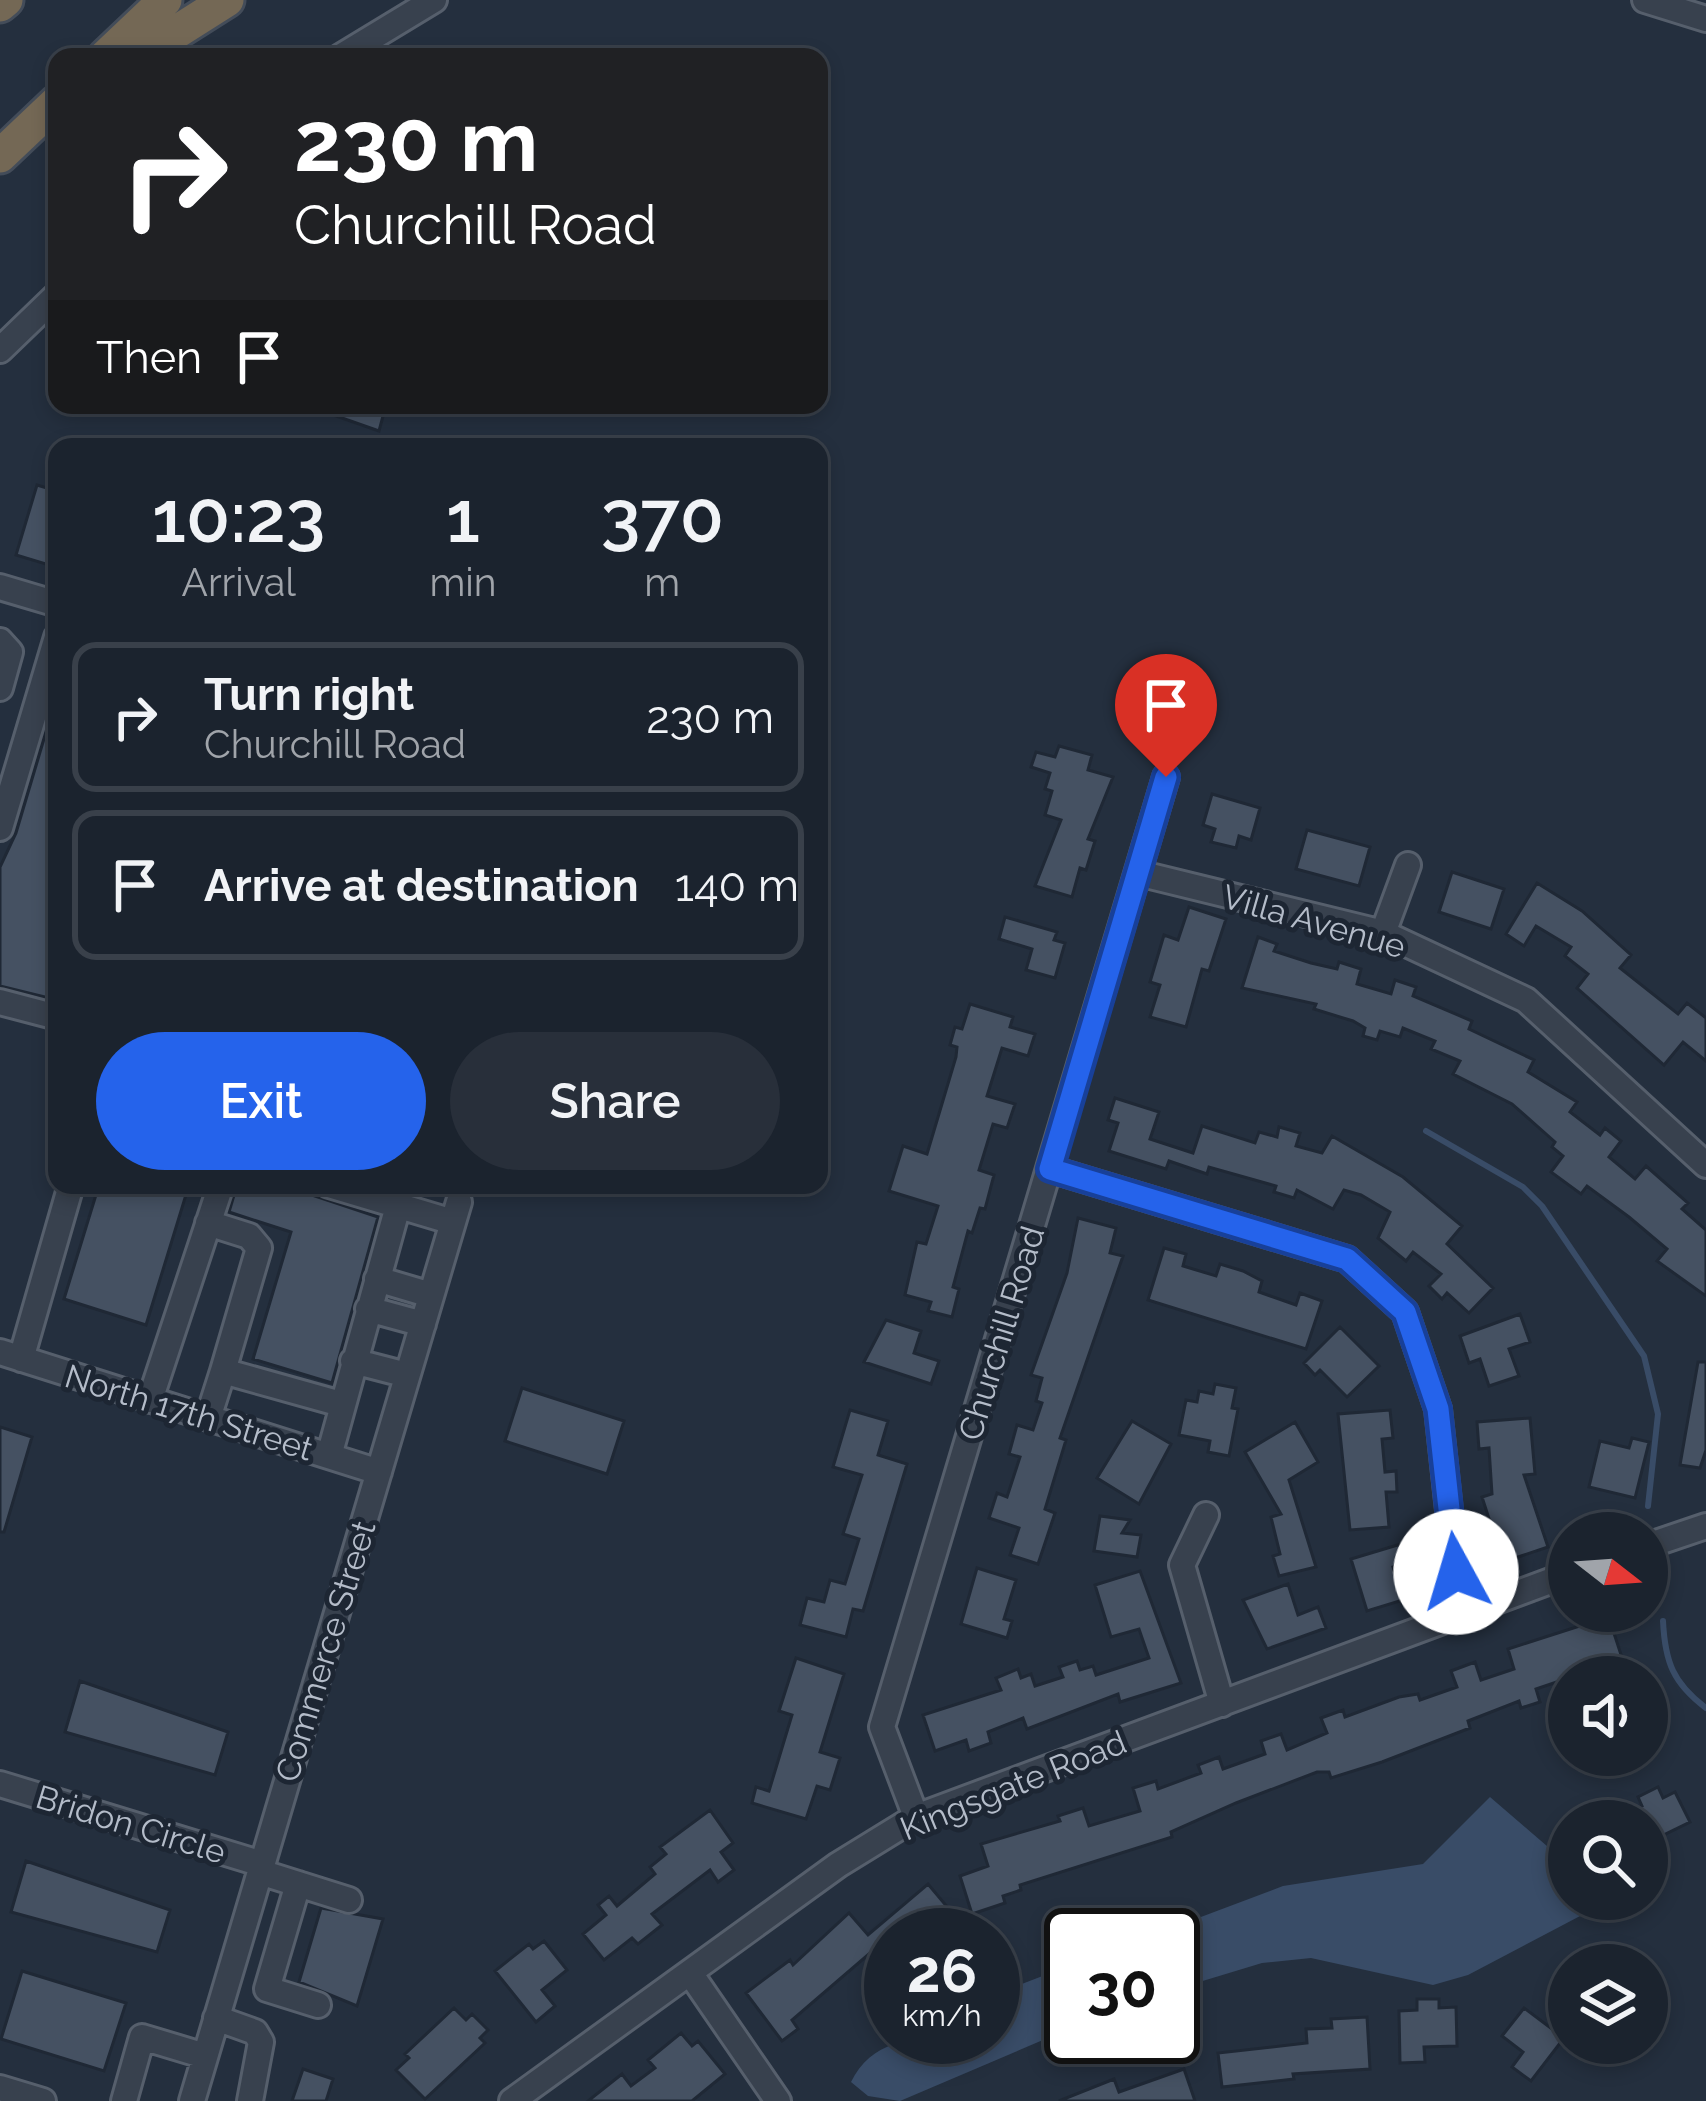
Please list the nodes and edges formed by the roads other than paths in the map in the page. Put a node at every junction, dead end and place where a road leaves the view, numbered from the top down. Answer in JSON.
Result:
{"nodes":[{"id":1,"x":165,"y":0,"type":"edge"},
{"id":2,"x":227,"y":0,"type":"edge"},
{"id":3,"x":434,"y":0,"type":"edge"},
{"id":4,"x":1645,"y":0,"type":"edge"},
{"id":5,"x":1706,"y":19,"type":"edge"},
{"id":6,"x":114,"y":48,"type":"edge"},
{"id":7,"x":151,"y":48,"type":"edge"},
{"id":8,"x":355,"y":48,"type":"edge"},
{"id":9,"x":48,"y":112,"type":"edge"},
{"id":10,"x":0,"y":156,"type":"edge"},
{"id":11,"x":48,"y":304,"type":"edge"},
{"id":12,"x":0,"y":350,"type":"edge"},
{"id":13,"x":0,"y":587,"type":"edge"},
{"id":14,"x":48,"y":601,"type":"edge"},
{"id":15,"x":0,"y":641,"type":"edge"},
{"id":16,"x":48,"y":667,"type":"edge"},
{"id":17,"x":0,"y":688,"type":"edge"},
{"id":18,"x":1166,"y":777,"type":"dead end"},
{"id":19,"x":0,"y":828,"type":"edge"},
{"id":20,"x":1408,"y":866,"type":"dead end"},
{"id":21,"x":1138,"y":873,"type":"junction"},
{"id":22,"x":1384,"y":933,"type":"junction"},
{"id":23,"x":0,"y":1002,"type":"edge"},
{"id":24,"x":48,"y":1015,"type":"edge"},
{"id":25,"x":1706,"y":1165,"type":"edge"},
{"id":26,"x":1050,"y":1169,"type":"junction"},
{"id":27,"x":68,"y":1194,"type":"edge"},
{"id":28,"x":218,"y":1194,"type":"edge"},
{"id":29,"x":359,"y":1194,"type":"edge"},
{"id":30,"x":398,"y":1206,"type":"junction"},
{"id":31,"x":208,"y":1223,"type":"junction"},
{"id":32,"x":377,"y":1279,"type":"junction"},
{"id":33,"x":431,"y":1294,"type":"junction"},
{"id":34,"x":368,"y":1309,"type":"junction"},
{"id":35,"x":423,"y":1324,"type":"junction"},
{"id":36,"x":10,"y":1356,"type":"edge"},
{"id":37,"x":353,"y":1361,"type":"junction"},
{"id":38,"x":223,"y":1371,"type":"junction"},
{"id":39,"x":407,"y":1376,"type":"junction"},
{"id":40,"x":149,"y":1400,"type":"junction"},
{"id":41,"x":341,"y":1404,"type":"junction"},
{"id":42,"x":208,"y":1418,"type":"junction"},
{"id":43,"x":329,"y":1456,"type":"junction"},
{"id":44,"x":379,"y":1472,"type":"junction"},
{"id":45,"x":1206,"y":1515,"type":"dead end"},
{"id":46,"x":1706,"y":1526,"type":"edge"},
{"id":47,"x":1668,"y":1539,"type":"edge"},
{"id":48,"x":1548,"y":1581,"type":"edge"},
{"id":49,"x":1460,"y":1612,"type":"junction"},
{"id":50,"x":1222,"y":1704,"type":"junction"},
{"id":51,"x":0,"y":1784,"type":"edge"},
{"id":52,"x":916,"y":1817,"type":"junction"},
{"id":53,"x":261,"y":1868,"type":"junction"},
{"id":54,"x":298,"y":1884,"type":"junction"},
{"id":55,"x":349,"y":1900,"type":"dead end"},
{"id":56,"x":690,"y":1973,"type":"junction"},
{"id":57,"x":318,"y":2005,"type":"dead end"},
{"id":58,"x":216,"y":2018,"type":"junction"},
{"id":59,"x":205,"y":2056,"type":"junction"},
{"id":60,"x":0,"y":2088,"type":"edge"},
{"id":61,"x":43,"y":2101,"type":"edge"},
{"id":62,"x":124,"y":2101,"type":"edge"},
{"id":63,"x":192,"y":2101,"type":"edge"},
{"id":64,"x":250,"y":2101,"type":"edge"},
{"id":65,"x":512,"y":2101,"type":"edge"},
{"id":66,"x":778,"y":2101,"type":"edge"}],
"edges":[{"from":1,"to":6,"type":"highway"},
{"from":2,"to":7,"type":"highway"},
{"from":3,"to":8,"type":"street"},
{"from":4,"to":5,"type":"street"},
{"from":9,"to":10,"type":"highway"},
{"from":11,"to":12,"type":"street"},
{"from":13,"to":14,"type":"street"},
{"from":15,"to":17,"type":"street"},
{"from":16,"to":19,"type":"street"},
{"from":18,"to":21,"type":"street","name":"Churchill Road"},
{"from":20,"to":22,"type":"street"},
{"from":21,"to":22,"type":"street","name":"Villa Avenue"},
{"from":21,"to":26,"type":"street","name":"Churchill Road"},
{"from":22,"to":25,"type":"street","name":"Villa Avenue"},
{"from":23,"to":24,"type":"street"},
{"from":26,"to":49,"type":"street"},
{"from":26,"to":52,"type":"street","name":"Churchill Road"},
{"from":27,"to":36,"type":"street"},
{"from":28,"to":31,"type":"street"},
{"from":29,"to":30,"type":"street"},
{"from":30,"to":32,"type":"street"},
{"from":30,"to":33,"type":"street","name":"Commerce Street"},
{"from":31,"to":38,"type":"street"},
{"from":31,"to":40,"type":"street"},
{"from":32,"to":33,"type":"street"},
{"from":32,"to":34,"type":"street"},
{"from":33,"to":35,"type":"street","name":"Commerce Street"},
{"from":34,"to":35,"type":"street"},
{"from":34,"to":37,"type":"street"},
{"from":35,"to":39,"type":"street","name":"Commerce Street"},
{"from":36,"to":40,"type":"street","name":"North 17th Street"},
{"from":37,"to":39,"type":"street"},
{"from":37,"to":41,"type":"street"},
{"from":38,"to":41,"type":"street"},
{"from":38,"to":42,"type":"street"},
{"from":39,"to":44,"type":"street","name":"Commerce Street"},
{"from":40,"to":42,"type":"street","name":"North 17th Street"},
{"from":41,"to":43,"type":"street"},
{"from":42,"to":43,"type":"street","name":"North 17th Street"},
{"from":43,"to":44,"type":"street","name":"North 17th Street"},
{"from":44,"to":53,"type":"street","name":"Commerce Street"},
{"from":45,"to":50,"type":"street"},
{"from":46,"to":47,"type":"street"},
{"from":48,"to":49,"type":"street","name":"Kingsgate Road"},
{"from":49,"to":50,"type":"street","name":"Kingsgate Road"},
{"from":50,"to":52,"type":"street","name":"Kingsgate Road"},
{"from":51,"to":53,"type":"street","name":"Bridon Circle"},
{"from":52,"to":56,"type":"street","name":"Kingsgate Road"},
{"from":53,"to":54,"type":"street","name":"Bridon Circle"},
{"from":53,"to":58,"type":"street","name":"Commerce Street"},
{"from":54,"to":55,"type":"street","name":"Bridon Circle"},
{"from":54,"to":57,"type":"street"},
{"from":56,"to":65,"type":"street","name":"Kingsgate Road"},
{"from":56,"to":66,"type":"street"},
{"from":58,"to":59,"type":"street","name":"Commerce Street"},
{"from":58,"to":64,"type":"street"},
{"from":59,"to":62,"type":"street"},
{"from":59,"to":63,"type":"street","name":"Commerce Street"},
{"from":60,"to":61,"type":"street"}]}
